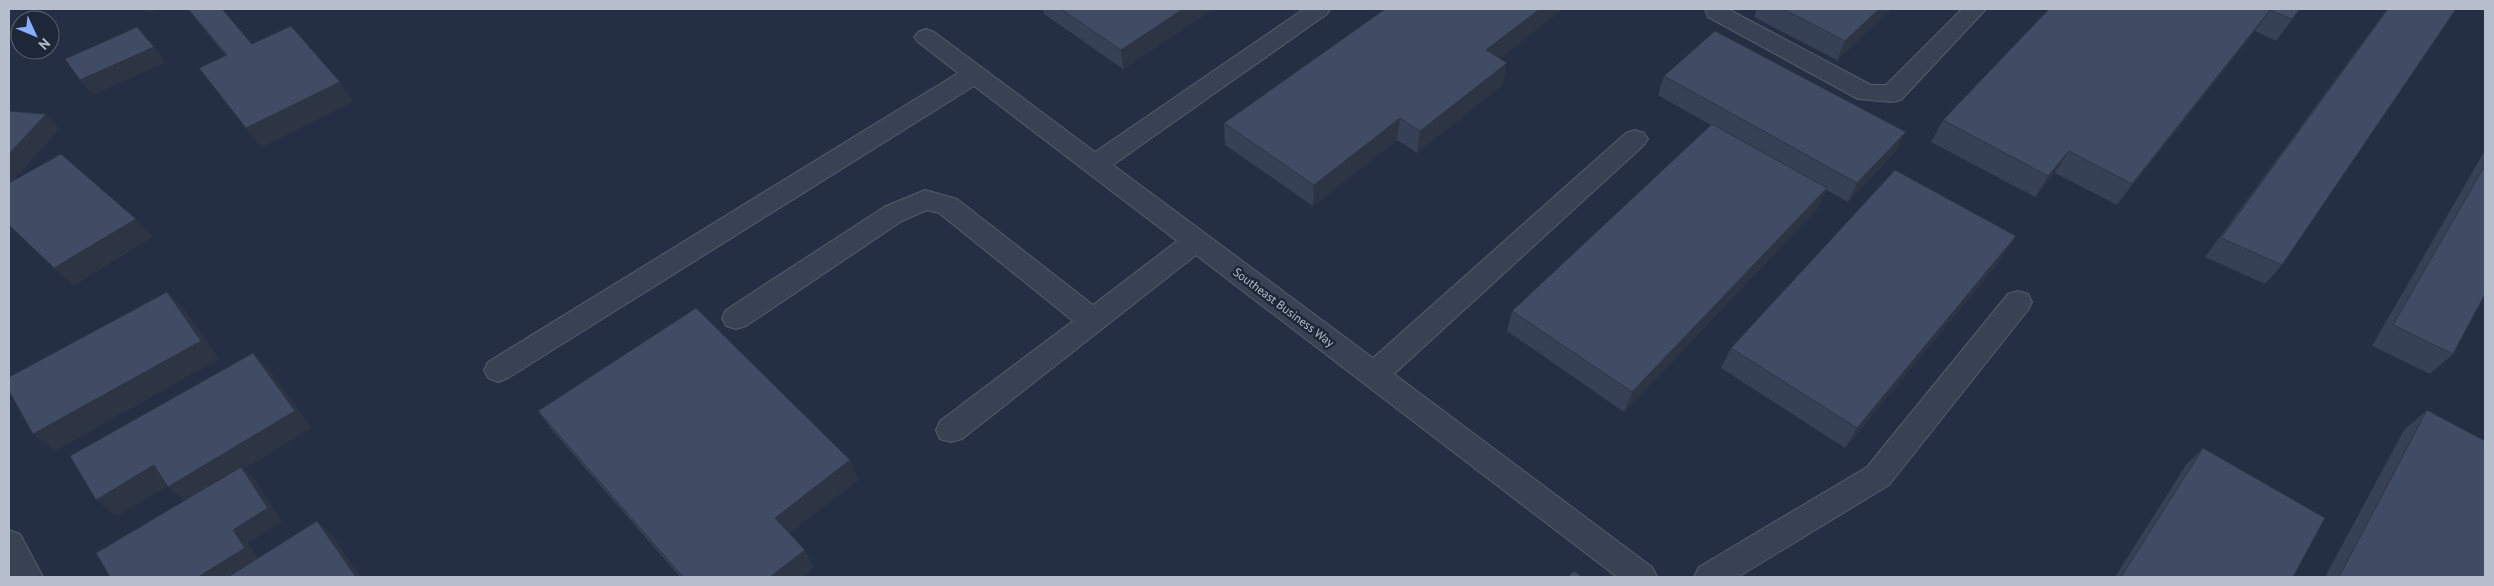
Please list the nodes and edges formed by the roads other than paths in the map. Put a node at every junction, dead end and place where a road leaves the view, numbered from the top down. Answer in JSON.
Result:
{"nodes":[{"id":1,"x":1319,"y":9,"type":"edge"},
{"id":2,"x":1716,"y":9,"type":"edge"},
{"id":3,"x":1975,"y":9,"type":"edge"},
{"id":4,"x":926,"y":38,"type":"dead end"},
{"id":5,"x":975,"y":74,"type":"junction"},
{"id":6,"x":1635,"y":139,"type":"dead end"},
{"id":7,"x":1094,"y":164,"type":"junction"},
{"id":8,"x":1196,"y":241,"type":"junction"},
{"id":9,"x":2018,"y":302,"type":"dead end"},
{"id":10,"x":736,"y":318,"type":"dead end"},
{"id":11,"x":1093,"y":321,"type":"junction"},
{"id":12,"x":498,"y":370,"type":"dead end"},
{"id":13,"x":1375,"y":374,"type":"junction"},
{"id":14,"x":951,"y":430,"type":"dead end"},
{"id":15,"x":9,"y":544,"type":"edge"},
{"id":16,"x":27,"y":577,"type":"edge"},
{"id":17,"x":1642,"y":577,"type":"edge"},
{"id":18,"x":1710,"y":577,"type":"edge"}],
"edges":[{"from":1,"to":7,"type":"street"},
{"from":2,"to":3,"type":"street"},
{"from":4,"to":5,"type":"street","name":"Southeast Business Way"},
{"from":5,"to":7,"type":"street","name":"Southeast Business Way"},
{"from":5,"to":12,"type":"street"},
{"from":6,"to":13,"type":"street"},
{"from":7,"to":8,"type":"street","name":"Southeast Business Way"},
{"from":8,"to":11,"type":"street"},
{"from":8,"to":13,"type":"street","name":"Southeast Business Way"},
{"from":9,"to":18,"type":"street"},
{"from":10,"to":11,"type":"street"},
{"from":11,"to":14,"type":"street"},
{"from":13,"to":17,"type":"street","name":"Southeast Business Way"},
{"from":15,"to":16,"type":"street"}]}
